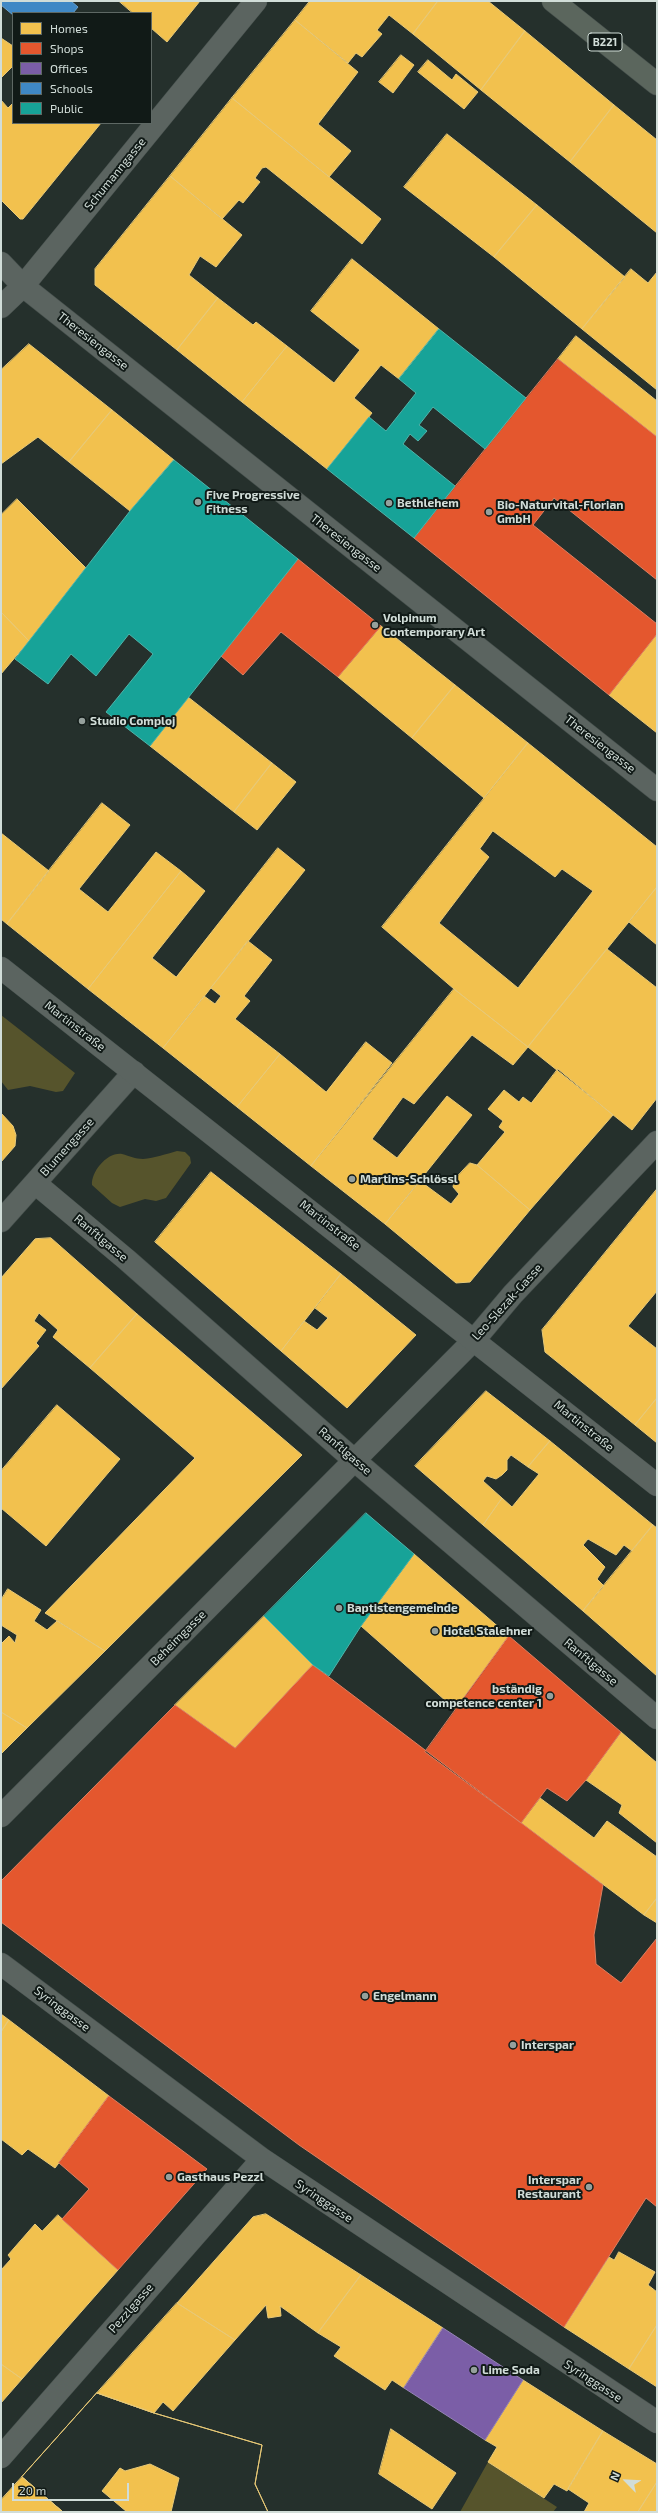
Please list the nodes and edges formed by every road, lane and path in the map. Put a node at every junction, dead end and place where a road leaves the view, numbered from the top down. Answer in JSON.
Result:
{"nodes":[{"id":1,"x":256,"y":1,"type":"edge"},
{"id":2,"x":554,"y":1,"type":"edge"},
{"id":3,"x":657,"y":84,"type":"edge"},
{"id":4,"x":1,"y":263,"type":"edge"},
{"id":5,"x":23,"y":286,"type":"junction"},
{"id":6,"x":1,"y":306,"type":"edge"},
{"id":7,"x":657,"y":790,"type":"edge"},
{"id":8,"x":1,"y":968,"type":"edge"},
{"id":9,"x":134,"y":1072,"type":"junction"},
{"id":10,"x":657,"y":1142,"type":"edge"},
{"id":11,"x":35,"y":1183,"type":"junction"},
{"id":12,"x":1,"y":1221,"type":"edge"},
{"id":13,"x":475,"y":1339,"type":"junction"},
{"id":14,"x":354,"y":1460,"type":"junction"},
{"id":15,"x":657,"y":1484,"type":"edge"},
{"id":16,"x":657,"y":1718,"type":"edge"},
{"id":17,"x":1,"y":1816,"type":"edge"},
{"id":18,"x":1,"y":1964,"type":"edge"},
{"id":19,"x":262,"y":2159,"type":"junction"},
{"id":20,"x":657,"y":2422,"type":"edge"},
{"id":21,"x":1,"y":2457,"type":"edge"}],
"edges":[{"from":1,"to":5,"type":"street","name":"Schumanngasse"},
{"from":2,"to":3,"type":"main road","number":"B221"},
{"from":4,"to":5,"type":"street","name":"Theresiengasse"},
{"from":5,"to":6,"type":"street","name":"Schumanngasse"},
{"from":5,"to":7,"type":"street","name":"Theresiengasse"},
{"from":8,"to":9,"type":"street","name":"Martinstraße"},
{"from":9,"to":11,"type":"street","name":"Blumengasse"},
{"from":9,"to":13,"type":"street","name":"Martinstraße"},
{"from":10,"to":13,"type":"street","name":"Leo-Slezak-Gasse"},
{"from":11,"to":12,"type":"street","name":"Blumengasse"},
{"from":11,"to":14,"type":"street","name":"Ranftlgasse"},
{"from":13,"to":14,"type":"street","name":"Leo-Slezak-Gasse"},
{"from":13,"to":15,"type":"street","name":"Martinstraße"},
{"from":14,"to":16,"type":"street","name":"Ranftlgasse"},
{"from":14,"to":17,"type":"street","name":"Beheimgasse"},
{"from":18,"to":19,"type":"street","name":"Syringgasse"},
{"from":19,"to":20,"type":"street","name":"Syringgasse"},
{"from":19,"to":21,"type":"street","name":"Pezzlgasse"}]}
